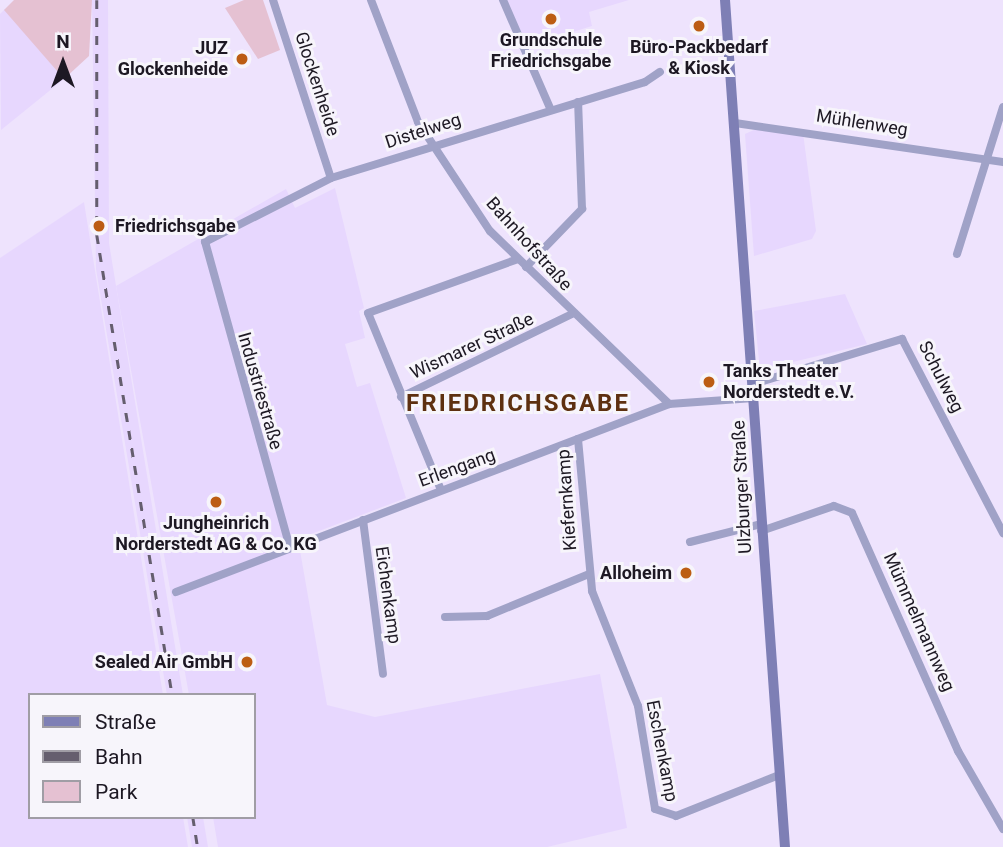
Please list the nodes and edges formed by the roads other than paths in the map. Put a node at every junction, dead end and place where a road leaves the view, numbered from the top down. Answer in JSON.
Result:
{"nodes":[{"id":1,"x":273,"y":0,"type":"edge"},
{"id":2,"x":371,"y":0,"type":"edge"},
{"id":3,"x":503,"y":0,"type":"edge"},
{"id":4,"x":725,"y":0,"type":"edge"},
{"id":5,"x":660,"y":72,"type":"dead end"},
{"id":6,"x":579,"y":102,"type":"junction"},
{"id":7,"x":1003,"y":107,"type":"edge"},
{"id":8,"x":550,"y":108,"type":"junction"},
{"id":9,"x":735,"y":123,"type":"junction"},
{"id":10,"x":432,"y":145,"type":"junction"},
{"id":11,"x":983,"y":159,"type":"junction"},
{"id":12,"x":1003,"y":162,"type":"edge"},
{"id":13,"x":331,"y":178,"type":"junction"},
{"id":14,"x":205,"y":242,"type":"joint"},
{"id":15,"x":957,"y":254,"type":"dead end"},
{"id":16,"x":518,"y":259,"type":"junction"},
{"id":17,"x":526,"y":267,"type":"junction"},
{"id":18,"x":572,"y":314,"type":"junction"},
{"id":19,"x":753,"y":384,"type":"junction"},
{"id":20,"x":401,"y":397,"type":"junction"},
{"id":21,"x":754,"y":398,"type":"junction"},
{"id":22,"x":669,"y":404,"type":"junction"},
{"id":23,"x":578,"y":439,"type":"junction"},
{"id":24,"x":441,"y":490,"type":"junction"},
{"id":25,"x":362,"y":520,"type":"junction"},
{"id":26,"x":761,"y":527,"type":"junction"},
{"id":27,"x":1003,"y":533,"type":"edge"},
{"id":28,"x":690,"y":542,"type":"dead end"},
{"id":29,"x":290,"y":548,"type":"junction"},
{"id":30,"x":589,"y":574,"type":"junction"},
{"id":31,"x":176,"y":592,"type":"dead end"},
{"id":32,"x":445,"y":617,"type":"dead end"},
{"id":33,"x":383,"y":674,"type":"dead end"},
{"id":34,"x":779,"y":775,"type":"junction"},
{"id":35,"x":1003,"y":829,"type":"edge"},
{"id":36,"x":785,"y":847,"type":"edge"}],
"edges":[{"from":1,"to":13,"type":"street","name":"Glockenheide"},
{"from":2,"to":10,"type":"street","name":"Bahnhofstraße"},
{"from":3,"to":8,"type":"street"},
{"from":4,"to":9,"type":"main road","name":"Ulzburger Straße"},
{"from":5,"to":6,"type":"street","name":"Distelweg"},
{"from":6,"to":8,"type":"street","name":"Distelweg"},
{"from":6,"to":17,"type":"street"},
{"from":7,"to":11,"type":"street"},
{"from":8,"to":10,"type":"street","name":"Distelweg"},
{"from":9,"to":11,"type":"street","name":"Mühlenweg"},
{"from":9,"to":19,"type":"main road","name":"Ulzburger Straße"},
{"from":10,"to":13,"type":"street","name":"Distelweg"},
{"from":10,"to":16,"type":"street","name":"Bahnhofstraße"},
{"from":11,"to":12,"type":"street","name":"Mühlenweg"},
{"from":11,"to":15,"type":"street"},
{"from":13,"to":14,"type":"street","name":"Distelweg"},
{"from":14,"to":29,"type":"street","name":"Industriestraße"},
{"from":16,"to":17,"type":"street","name":"Bahnhofstraße"},
{"from":16,"to":20,"type":"street"},
{"from":17,"to":18,"type":"street","name":"Bahnhofstraße"},
{"from":18,"to":20,"type":"street","name":"Wismarer Straße"},
{"from":18,"to":22,"type":"street","name":"Bahnhofstraße"},
{"from":19,"to":21,"type":"main road","name":"Ulzburger Straße"},
{"from":19,"to":27,"type":"street","name":"Schulweg"},
{"from":20,"to":24,"type":"street","name":"Wismarer Straße"},
{"from":21,"to":22,"type":"street","name":"Erlengang"},
{"from":21,"to":26,"type":"main road","name":"Ulzburger Straße"},
{"from":22,"to":23,"type":"street","name":"Erlengang"},
{"from":23,"to":24,"type":"street","name":"Erlengang"},
{"from":23,"to":30,"type":"street","name":"Kiefernkamp"},
{"from":24,"to":25,"type":"street","name":"Erlengang"},
{"from":25,"to":29,"type":"street","name":"Erlengang"},
{"from":25,"to":33,"type":"street","name":"Eichenkamp"},
{"from":26,"to":28,"type":"street","name":"Mümmelmannweg"},
{"from":26,"to":34,"type":"main road","name":"Ulzburger Straße"},
{"from":26,"to":35,"type":"street","name":"Mümmelmannweg"},
{"from":29,"to":31,"type":"street","name":"Erlengang"},
{"from":30,"to":32,"type":"street","name":"Kiefernkamp"},
{"from":30,"to":34,"type":"street","name":"Eschenkamp"},
{"from":34,"to":36,"type":"main road","name":"Ulzburger Straße"}]}
